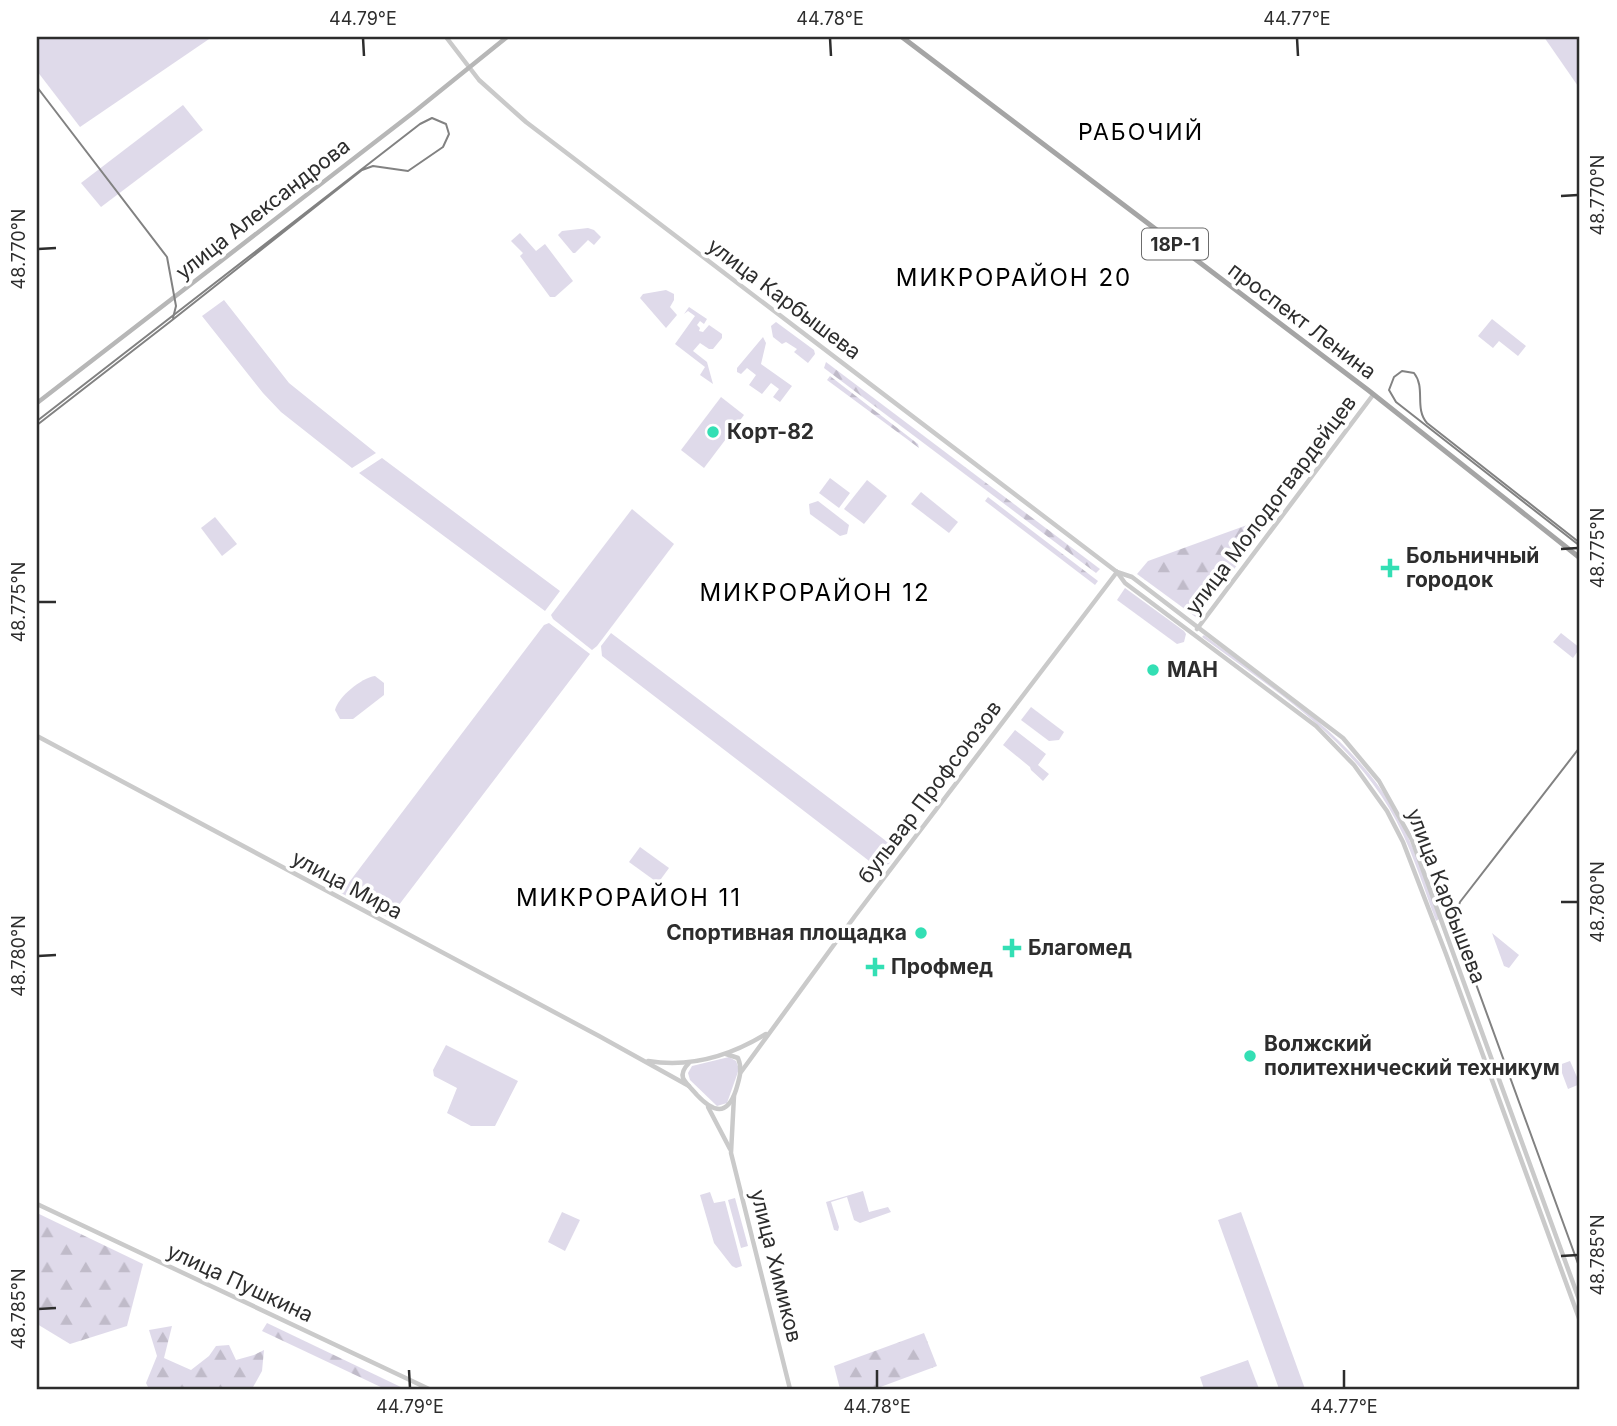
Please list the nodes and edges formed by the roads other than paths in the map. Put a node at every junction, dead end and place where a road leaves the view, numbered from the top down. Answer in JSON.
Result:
{"nodes":[{"id":1,"x":446,"y":37,"type":"edge"},
{"id":2,"x":508,"y":37,"type":"edge"},
{"id":3,"x":902,"y":37,"type":"edge"},
{"id":4,"x":468,"y":68,"type":"junction"},
{"id":5,"x":1373,"y":395,"type":"junction"},
{"id":6,"x":37,"y":403,"type":"edge"},
{"id":7,"x":1580,"y":558,"type":"edge"},
{"id":8,"x":1117,"y":572,"type":"junction"},
{"id":9,"x":1125,"y":583,"type":"junction"},
{"id":10,"x":1108,"y":585,"type":"junction"},
{"id":11,"x":1198,"y":627,"type":"junction"},
{"id":12,"x":1193,"y":634,"type":"junction"},
{"id":13,"x":37,"y":736,"type":"edge"},
{"id":14,"x":769,"y":1032,"type":"junction"},
{"id":15,"x":726,"y":1054,"type":"junction"},
{"id":16,"x":644,"y":1060,"type":"junction"},
{"id":17,"x":689,"y":1063,"type":"junction"},
{"id":18,"x":741,"y":1072,"type":"junction"},
{"id":19,"x":689,"y":1086,"type":"junction"},
{"id":20,"x":734,"y":1096,"type":"junction"},
{"id":21,"x":705,"y":1104,"type":"junction"},
{"id":22,"x":731,"y":1150,"type":"junction"},
{"id":23,"x":37,"y":1204,"type":"edge"},
{"id":24,"x":1580,"y":1302,"type":"edge"},
{"id":25,"x":1580,"y":1321,"type":"edge"},
{"id":26,"x":429,"y":1389,"type":"edge"},
{"id":27,"x":790,"y":1389,"type":"edge"}],
"edges":[{"from":1,"to":4,"type":"street","name":"улица Карбышева"},
{"from":2,"to":4,"type":"main road","name":"улица Александрова"},
{"from":3,"to":5,"type":"main road","name":"проспект Ленина","number":"18Р-1"},
{"from":4,"to":6,"type":"main road","name":"улица Александрова"},
{"from":4,"to":8,"type":"street","name":"улица Карбышева"},
{"from":5,"to":7,"type":"main road","name":"проспект Ленина","number":"18Р-1"},
{"from":5,"to":11,"type":"street","name":"улица Молодогвардейцев"},
{"from":8,"to":9,"type":"street","name":"улица Карбышева"},
{"from":8,"to":10,"type":"street","name":"бульвар Профсоюзов"},
{"from":8,"to":11,"type":"street","name":"улица Карбышева"},
{"from":9,"to":10,"type":"street"},
{"from":9,"to":12,"type":"street","name":"улица Карбышева"},
{"from":10,"to":14,"type":"street","name":"бульвар Профсоюзов"},
{"from":11,"to":12,"type":"street","name":"улица Молодогвардейцев"},
{"from":11,"to":24,"type":"street","name":"улица Карбышева"},
{"from":12,"to":25,"type":"street","name":"улица Карбышева"},
{"from":13,"to":16,"type":"street","name":"улица Мира"},
{"from":14,"to":15,"type":"street","name":"бульвар Профсоюзов"},
{"from":14,"to":18,"type":"street","name":"бульвар Профсоюзов"},
{"from":15,"to":17,"type":"street"},
{"from":15,"to":18,"type":"street"},
{"from":16,"to":17,"type":"street","name":"улица Мира"},
{"from":16,"to":19,"type":"street","name":"улица Мира"},
{"from":17,"to":19,"type":"street"},
{"from":18,"to":20,"type":"street"},
{"from":19,"to":21,"type":"street"},
{"from":20,"to":21,"type":"street"},
{"from":20,"to":22,"type":"street","name":"улица Химиков"},
{"from":21,"to":22,"type":"street","name":"улица Химиков"},
{"from":22,"to":27,"type":"street","name":"улица Химиков"},
{"from":23,"to":26,"type":"street","name":"улица Пушкина"}]}
